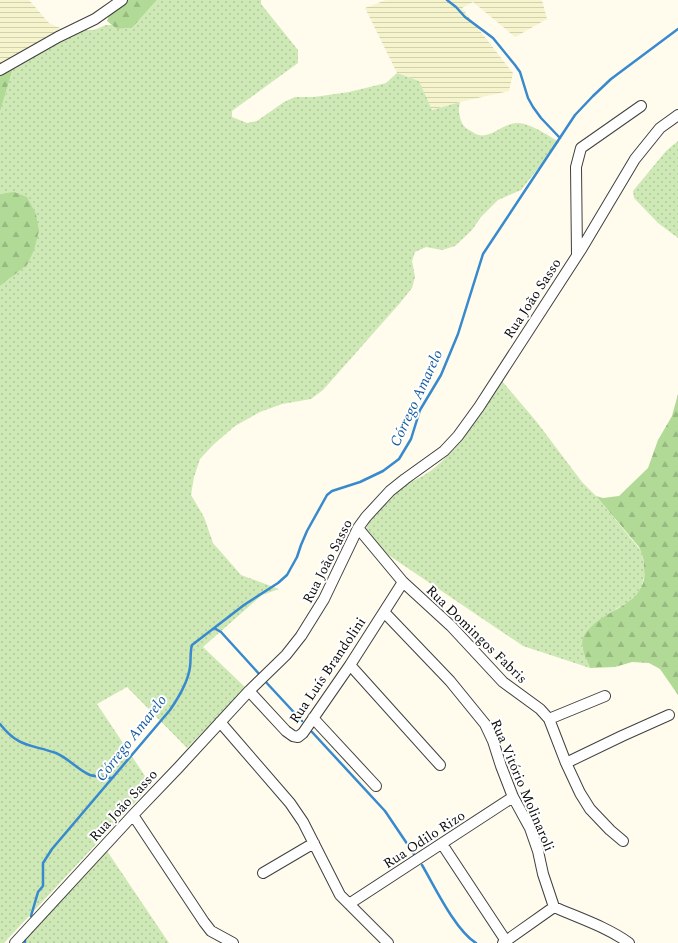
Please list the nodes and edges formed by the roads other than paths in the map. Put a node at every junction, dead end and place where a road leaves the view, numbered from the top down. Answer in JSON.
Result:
{"nodes":[{"id":1,"x":122,"y":0,"type":"edge"},
{"id":2,"x":0,"y":70,"type":"edge"},
{"id":3,"x":641,"y":106,"type":"dead end"},
{"id":4,"x":678,"y":115,"type":"edge"},
{"id":5,"x":577,"y":255,"type":"junction"},
{"id":6,"x":358,"y":528,"type":"junction"},
{"id":7,"x":403,"y":582,"type":"junction"},
{"id":8,"x":384,"y":612,"type":"junction"},
{"id":9,"x":350,"y":665,"type":"junction"},
{"id":10,"x":249,"y":691,"type":"junction"},
{"id":11,"x":605,"y":696,"type":"dead end"},
{"id":12,"x":669,"y":715,"type":"dead end"},
{"id":13,"x":313,"y":718,"type":"junction"},
{"id":14,"x":549,"y":719,"type":"junction"},
{"id":15,"x":220,"y":722,"type":"junction"},
{"id":16,"x":566,"y":763,"type":"junction"},
{"id":17,"x":440,"y":765,"type":"dead end"},
{"id":18,"x":376,"y":786,"type":"dead end"},
{"id":19,"x":513,"y":797,"type":"junction"},
{"id":20,"x":132,"y":815,"type":"junction"},
{"id":21,"x":623,"y":841,"type":"dead end"},
{"id":22,"x":314,"y":843,"type":"junction"},
{"id":23,"x":442,"y":844,"type":"junction"},
{"id":24,"x":263,"y":873,"type":"dead end"},
{"id":25,"x":349,"y":904,"type":"junction"},
{"id":26,"x":554,"y":907,"type":"junction"},
{"id":27,"x":505,"y":942,"type":"edge"},
{"id":28,"x":15,"y":943,"type":"edge"},
{"id":29,"x":233,"y":943,"type":"edge"},
{"id":30,"x":388,"y":943,"type":"edge"},
{"id":31,"x":629,"y":943,"type":"edge"}],
"edges":[{"from":1,"to":2,"type":"street"},
{"from":3,"to":5,"type":"street"},
{"from":4,"to":5,"type":"street","name":"Rua João Sasso"},
{"from":5,"to":6,"type":"street","name":"Rua João Sasso"},
{"from":6,"to":7,"type":"street","name":"Rua Domingos Fabris"},
{"from":6,"to":10,"type":"street","name":"Rua João Sasso"},
{"from":7,"to":8,"type":"street","name":"Rua Luís Brandolini"},
{"from":7,"to":14,"type":"street","name":"Rua Domingos Fabris"},
{"from":8,"to":9,"type":"street","name":"Rua Luís Brandolini"},
{"from":8,"to":19,"type":"street","name":"Rua Vitório Molinaroli"},
{"from":9,"to":13,"type":"street","name":"Rua Luís Brandolini"},
{"from":9,"to":17,"type":"street"},
{"from":10,"to":13,"type":"street","name":"Rua Luís Brandolini"},
{"from":10,"to":15,"type":"street","name":"Rua João Sasso"},
{"from":11,"to":14,"type":"street"},
{"from":12,"to":16,"type":"street"},
{"from":13,"to":18,"type":"street"},
{"from":14,"to":16,"type":"street","name":"Rua Domingos Fabris"},
{"from":15,"to":20,"type":"street","name":"Rua João Sasso"},
{"from":15,"to":22,"type":"street"},
{"from":16,"to":21,"type":"street","name":"Rua Domingos Fabris"},
{"from":19,"to":23,"type":"street","name":"Rua Odilo Rizo"},
{"from":19,"to":26,"type":"street","name":"Rua Vitório Molinaroli"},
{"from":20,"to":28,"type":"street","name":"Rua João Sasso"},
{"from":20,"to":29,"type":"street"},
{"from":22,"to":24,"type":"street"},
{"from":22,"to":25,"type":"street"},
{"from":23,"to":25,"type":"street","name":"Rua Odilo Rizo"},
{"from":23,"to":27,"type":"street"},
{"from":25,"to":30,"type":"street"},
{"from":26,"to":27,"type":"street"},
{"from":26,"to":31,"type":"street"}]}
